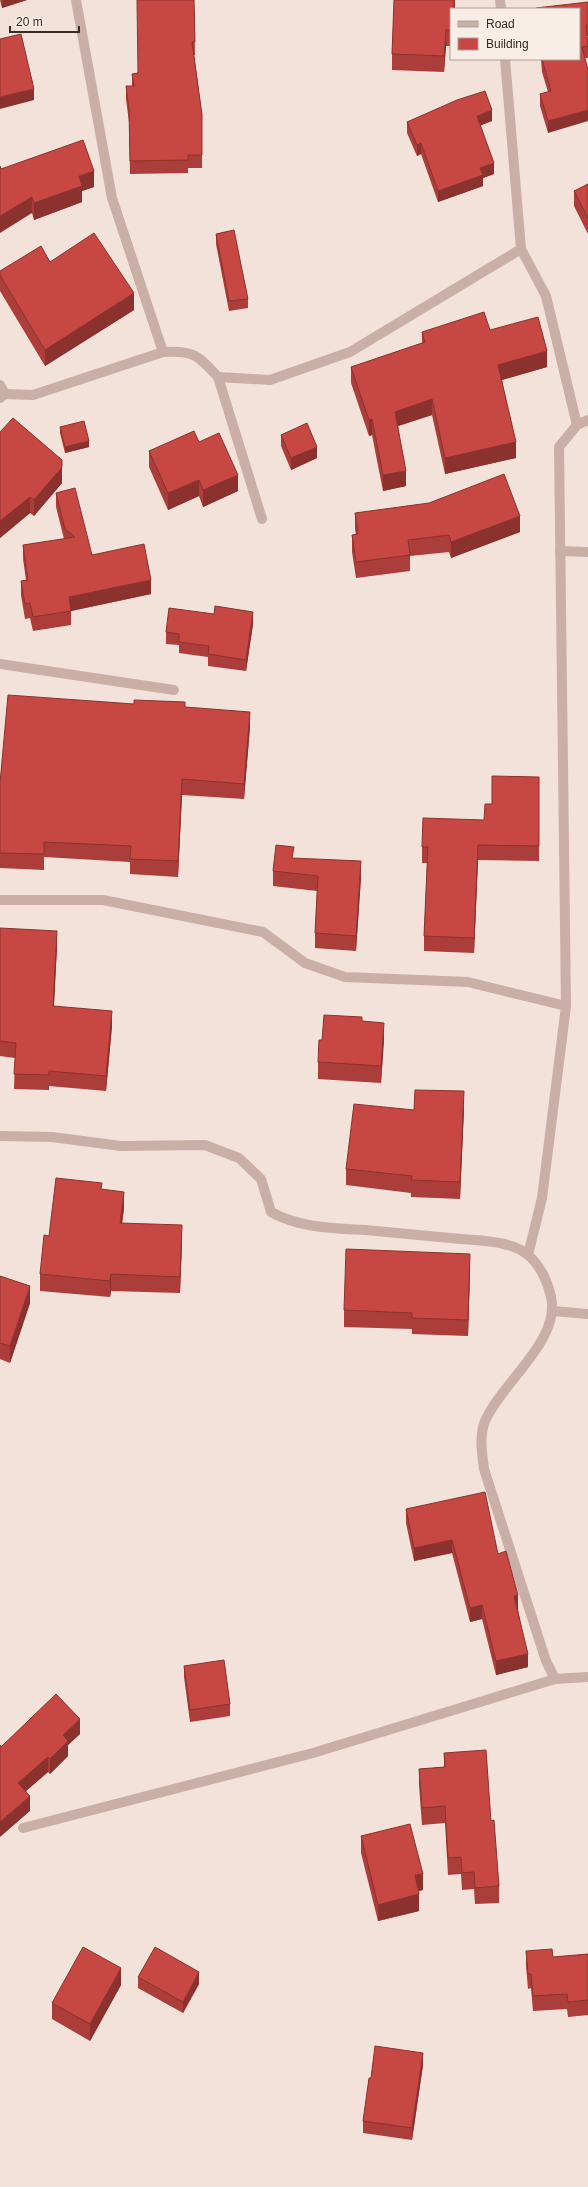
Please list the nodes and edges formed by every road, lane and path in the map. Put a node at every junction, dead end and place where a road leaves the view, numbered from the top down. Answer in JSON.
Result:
{"nodes":[{"id":1,"x":76,"y":0,"type":"edge"},
{"id":2,"x":505,"y":60,"type":"edge"},
{"id":3,"x":522,"y":249,"type":"junction"},
{"id":4,"x":164,"y":352,"type":"junction"},
{"id":5,"x":218,"y":377,"type":"junction"},
{"id":6,"x":2,"y":392,"type":"edge"},
{"id":7,"x":588,"y":420,"type":"edge"},
{"id":8,"x":577,"y":426,"type":"junction"},
{"id":9,"x":262,"y":519,"type":"dead end"},
{"id":10,"x":560,"y":551,"type":"junction"},
{"id":11,"x":588,"y":552,"type":"edge"},
{"id":12,"x":0,"y":664,"type":"edge"},
{"id":13,"x":174,"y":690,"type":"dead end"},
{"id":14,"x":0,"y":900,"type":"edge"},
{"id":15,"x":566,"y":1006,"type":"junction"},
{"id":16,"x":0,"y":1136,"type":"edge"},
{"id":17,"x":528,"y":1255,"type":"junction"},
{"id":18,"x":553,"y":1311,"type":"junction"},
{"id":19,"x":588,"y":1314,"type":"edge"},
{"id":20,"x":588,"y":1677,"type":"edge"},
{"id":21,"x":555,"y":1679,"type":"junction"},
{"id":22,"x":23,"y":1828,"type":"dead end"}],
"edges":[{"from":1,"to":4,"type":"street"},
{"from":2,"to":3,"type":"street"},
{"from":3,"to":5,"type":"street"},
{"from":3,"to":8,"type":"street"},
{"from":4,"to":5,"type":"street"},
{"from":4,"to":6,"type":"street"},
{"from":5,"to":9,"type":"street"},
{"from":7,"to":8,"type":"street"},
{"from":8,"to":10,"type":"street"},
{"from":10,"to":11,"type":"street"},
{"from":10,"to":15,"type":"street"},
{"from":12,"to":13,"type":"street"},
{"from":14,"to":15,"type":"street"},
{"from":15,"to":17,"type":"street"},
{"from":16,"to":17,"type":"street"},
{"from":17,"to":18,"type":"street"},
{"from":18,"to":19,"type":"street"},
{"from":18,"to":21,"type":"street"},
{"from":20,"to":21,"type":"street"},
{"from":21,"to":22,"type":"street"}]}
